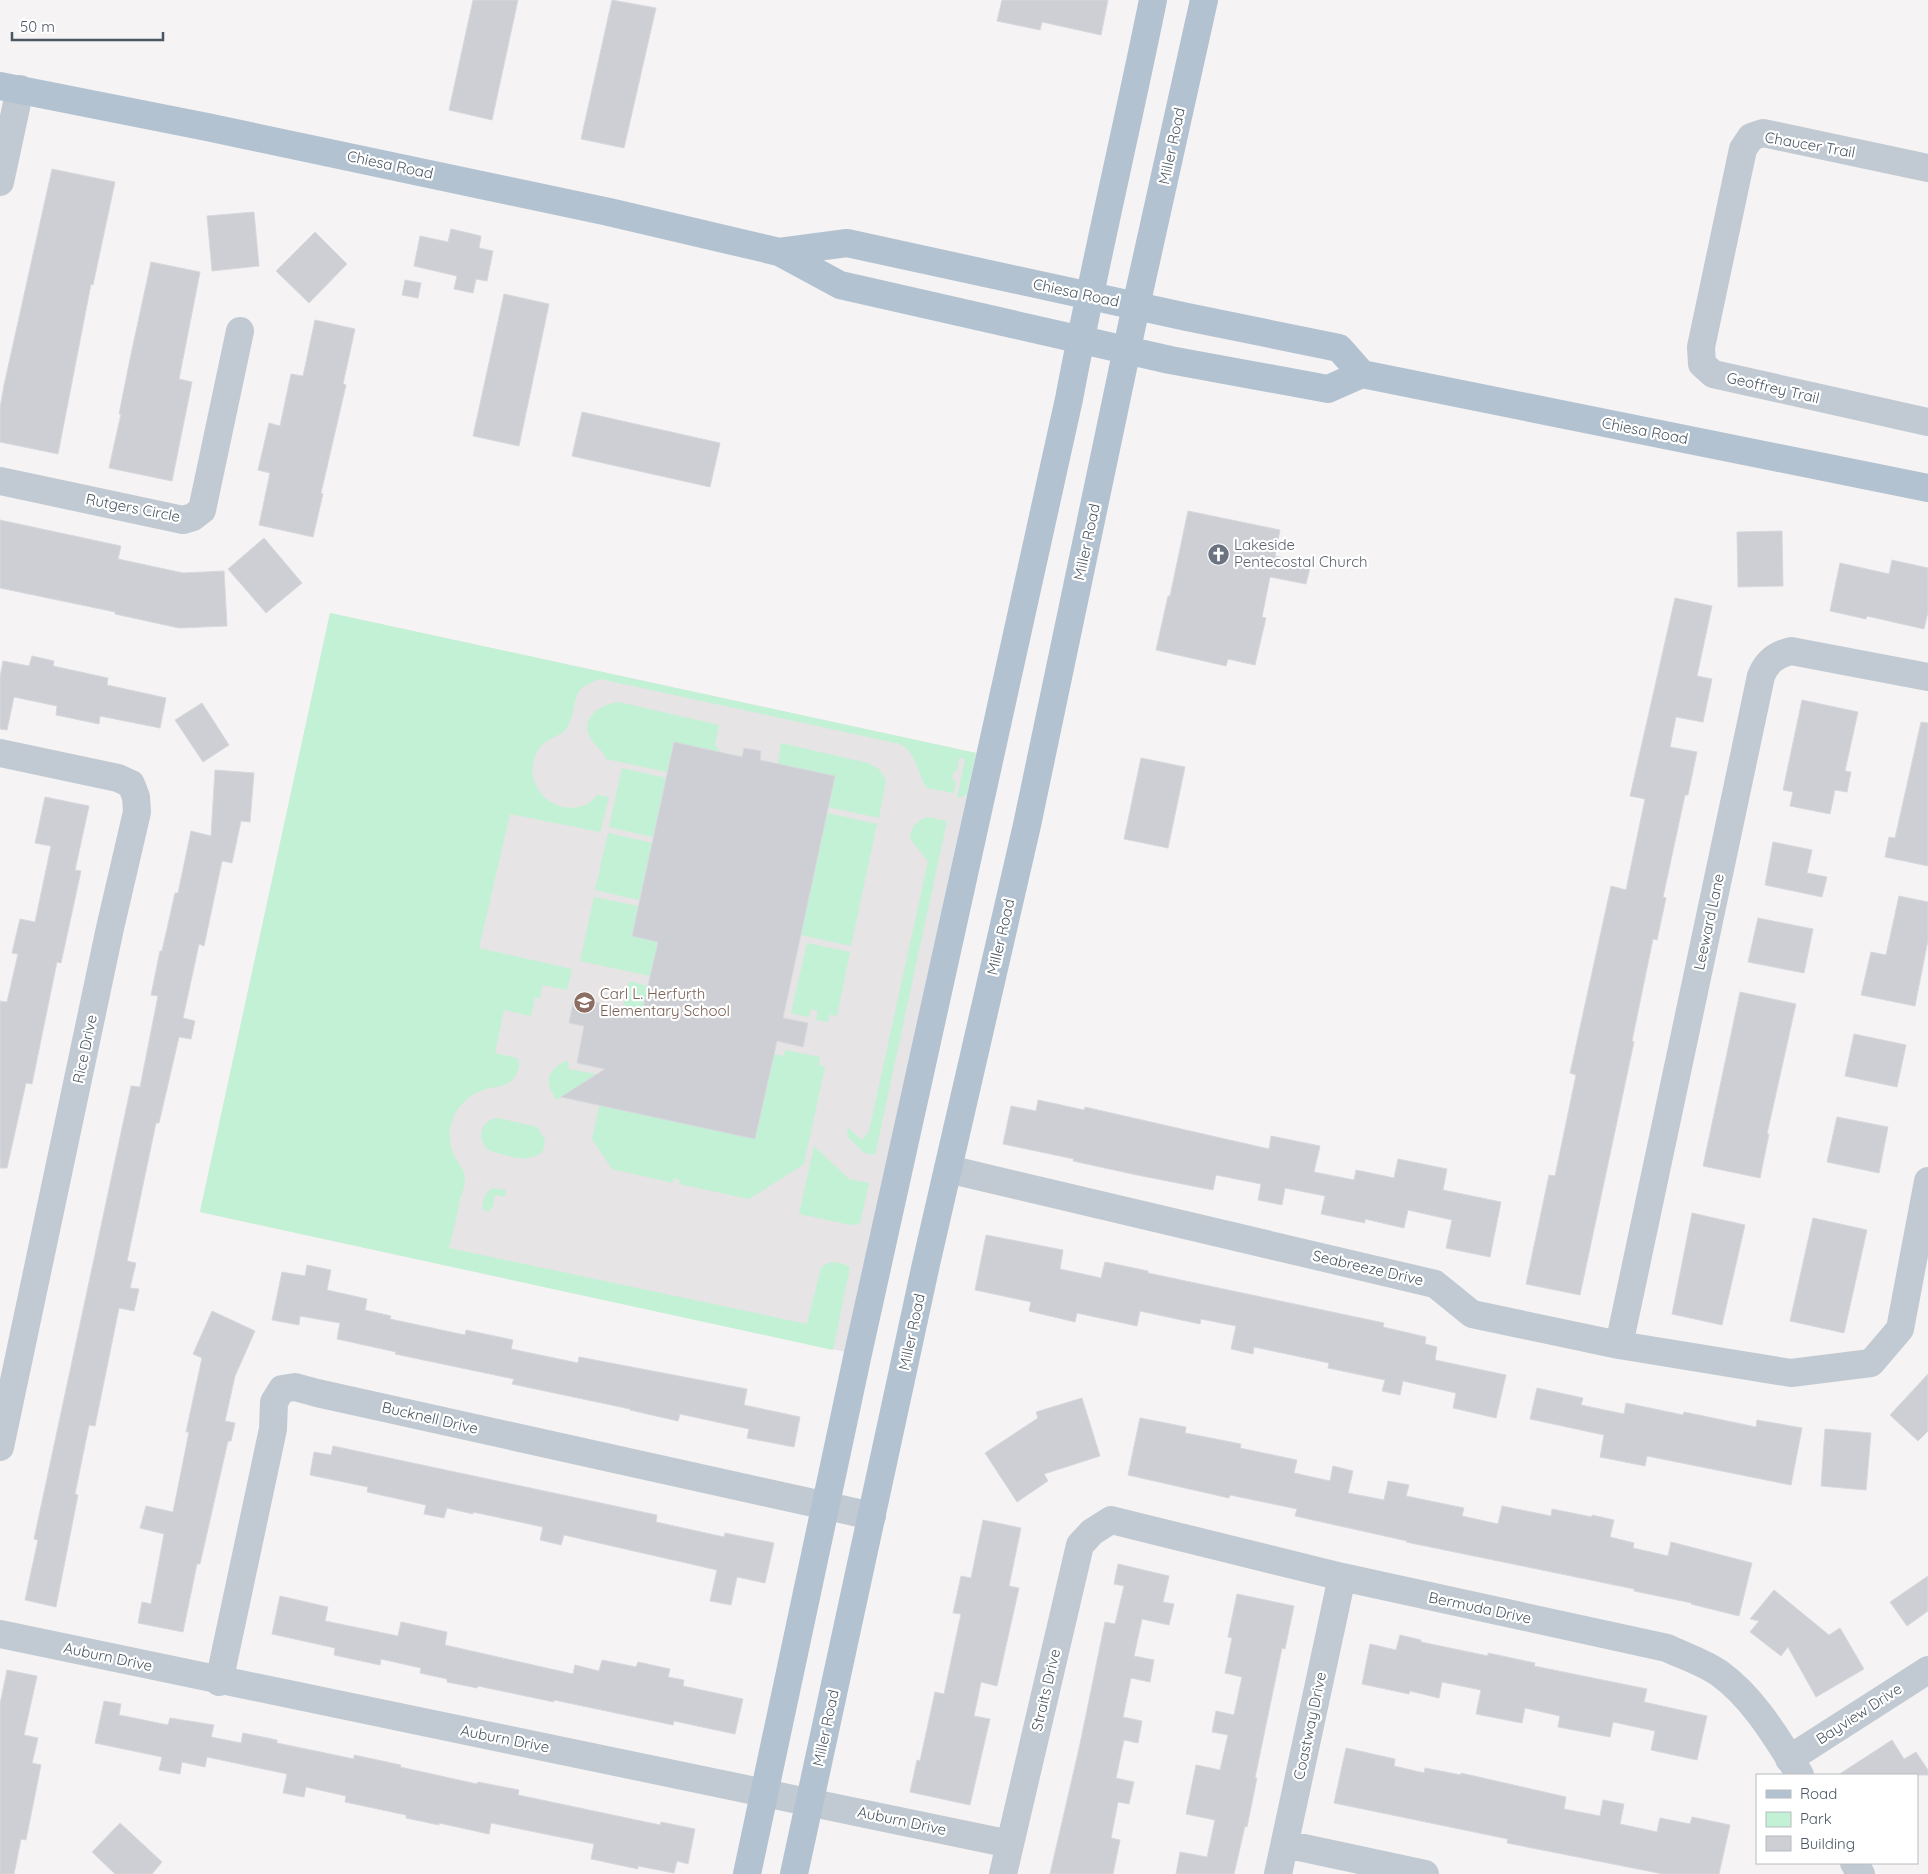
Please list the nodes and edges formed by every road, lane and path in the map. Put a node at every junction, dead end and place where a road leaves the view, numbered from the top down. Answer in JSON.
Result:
{"nodes":[{"id":1,"x":1153,"y":0,"type":"edge"},
{"id":2,"x":1204,"y":0,"type":"edge"},
{"id":3,"x":10,"y":88,"type":"edge"},
{"id":4,"x":1928,"y":168,"type":"edge"},
{"id":5,"x":0,"y":182,"type":"edge"},
{"id":6,"x":778,"y":252,"type":"junction"},
{"id":7,"x":1720,"y":254,"type":"joint"},
{"id":8,"x":1089,"y":295,"type":"junction"},
{"id":9,"x":1136,"y":306,"type":"junction"},
{"id":10,"x":240,"y":331,"type":"dead end"},
{"id":11,"x":1080,"y":340,"type":"junction"},
{"id":12,"x":1127,"y":350,"type":"junction"},
{"id":13,"x":1362,"y":374,"type":"junction"},
{"id":14,"x":1928,"y":422,"type":"edge"},
{"id":15,"x":0,"y":481,"type":"edge"},
{"id":16,"x":1928,"y":488,"type":"edge"},
{"id":17,"x":1928,"y":677,"type":"edge"},
{"id":18,"x":0,"y":753,"type":"edge"},
{"id":19,"x":948,"y":1169,"type":"junction"},
{"id":20,"x":1928,"y":1181,"type":"edge"},
{"id":21,"x":1619,"y":1345,"type":"junction"},
{"id":22,"x":0,"y":1447,"type":"edge"},
{"id":23,"x":826,"y":1506,"type":"junction"},
{"id":24,"x":872,"y":1516,"type":"junction"},
{"id":25,"x":1111,"y":1520,"type":"joint"},
{"id":26,"x":1342,"y":1578,"type":"junction"},
{"id":27,"x":0,"y":1634,"type":"edge"},
{"id":28,"x":1928,"y":1670,"type":"edge"},
{"id":29,"x":219,"y":1682,"type":"junction"},
{"id":30,"x":1795,"y":1767,"type":"edge"},
{"id":31,"x":764,"y":1792,"type":"junction"},
{"id":32,"x":810,"y":1801,"type":"junction"},
{"id":33,"x":1010,"y":1844,"type":"junction"},
{"id":34,"x":1285,"y":1844,"type":"junction"},
{"id":35,"x":747,"y":1874,"type":"edge"},
{"id":36,"x":794,"y":1874,"type":"edge"},
{"id":37,"x":1003,"y":1874,"type":"edge"},
{"id":38,"x":1278,"y":1874,"type":"edge"},
{"id":39,"x":1425,"y":1874,"type":"edge"}],
"edges":[{"from":1,"to":8,"type":"main road"},
{"from":2,"to":9,"type":"main road","name":"Miller Road"},
{"from":3,"to":5,"type":"street"},
{"from":3,"to":6,"type":"main road","name":"Chiesa Road"},
{"from":4,"to":7,"type":"street","name":"Chaucer Trail"},
{"from":6,"to":8,"type":"main road","name":"Chiesa Road"},
{"from":6,"to":11,"type":"main road","name":"Chiesa Road"},
{"from":7,"to":14,"type":"street","name":"Geoffrey Trail"},
{"from":8,"to":9,"type":"main road","name":"Chiesa Road"},
{"from":8,"to":11,"type":"main road"},
{"from":9,"to":12,"type":"main road","name":"Miller Road"},
{"from":9,"to":13,"type":"main road","name":"Chiesa Road"},
{"from":10,"to":15,"type":"street","name":"Rutgers Circle"},
{"from":11,"to":12,"type":"main road","name":"Chiesa Road"},
{"from":11,"to":23,"type":"main road"},
{"from":12,"to":13,"type":"main road","name":"Chiesa Road"},
{"from":12,"to":19,"type":"main road","name":"Miller Road"},
{"from":13,"to":16,"type":"main road","name":"Chiesa Road"},
{"from":17,"to":21,"type":"street","name":"Leeward Lane"},
{"from":18,"to":22,"type":"street","name":"Rice Drive"},
{"from":19,"to":21,"type":"street","name":"Seabreeze Drive"},
{"from":19,"to":24,"type":"main road","name":"Miller Road"},
{"from":20,"to":21,"type":"street","name":"Seabreeze Drive"},
{"from":23,"to":24,"type":"street","name":"Bucknell Drive"},
{"from":23,"to":29,"type":"street","name":"Bucknell Drive"},
{"from":23,"to":31,"type":"main road"},
{"from":24,"to":32,"type":"main road","name":"Miller Road"},
{"from":25,"to":26,"type":"street","name":"Bermuda Drive"},
{"from":25,"to":33,"type":"street","name":"Straits Drive"},
{"from":26,"to":30,"type":"street","name":"Bermuda Drive"},
{"from":26,"to":34,"type":"street","name":"Coastway Drive"},
{"from":27,"to":29,"type":"street","name":"Auburn Drive"},
{"from":28,"to":30,"type":"street","name":"Bayview Drive"},
{"from":29,"to":31,"type":"street","name":"Auburn Drive"},
{"from":31,"to":32,"type":"street","name":"Auburn Drive"},
{"from":31,"to":35,"type":"main road"},
{"from":32,"to":33,"type":"street","name":"Auburn Drive"},
{"from":32,"to":36,"type":"main road","name":"Miller Road"},
{"from":33,"to":37,"type":"street","name":"Straits Drive"},
{"from":34,"to":38,"type":"street","name":"Coastway Drive"},
{"from":34,"to":39,"type":"street"}]}
